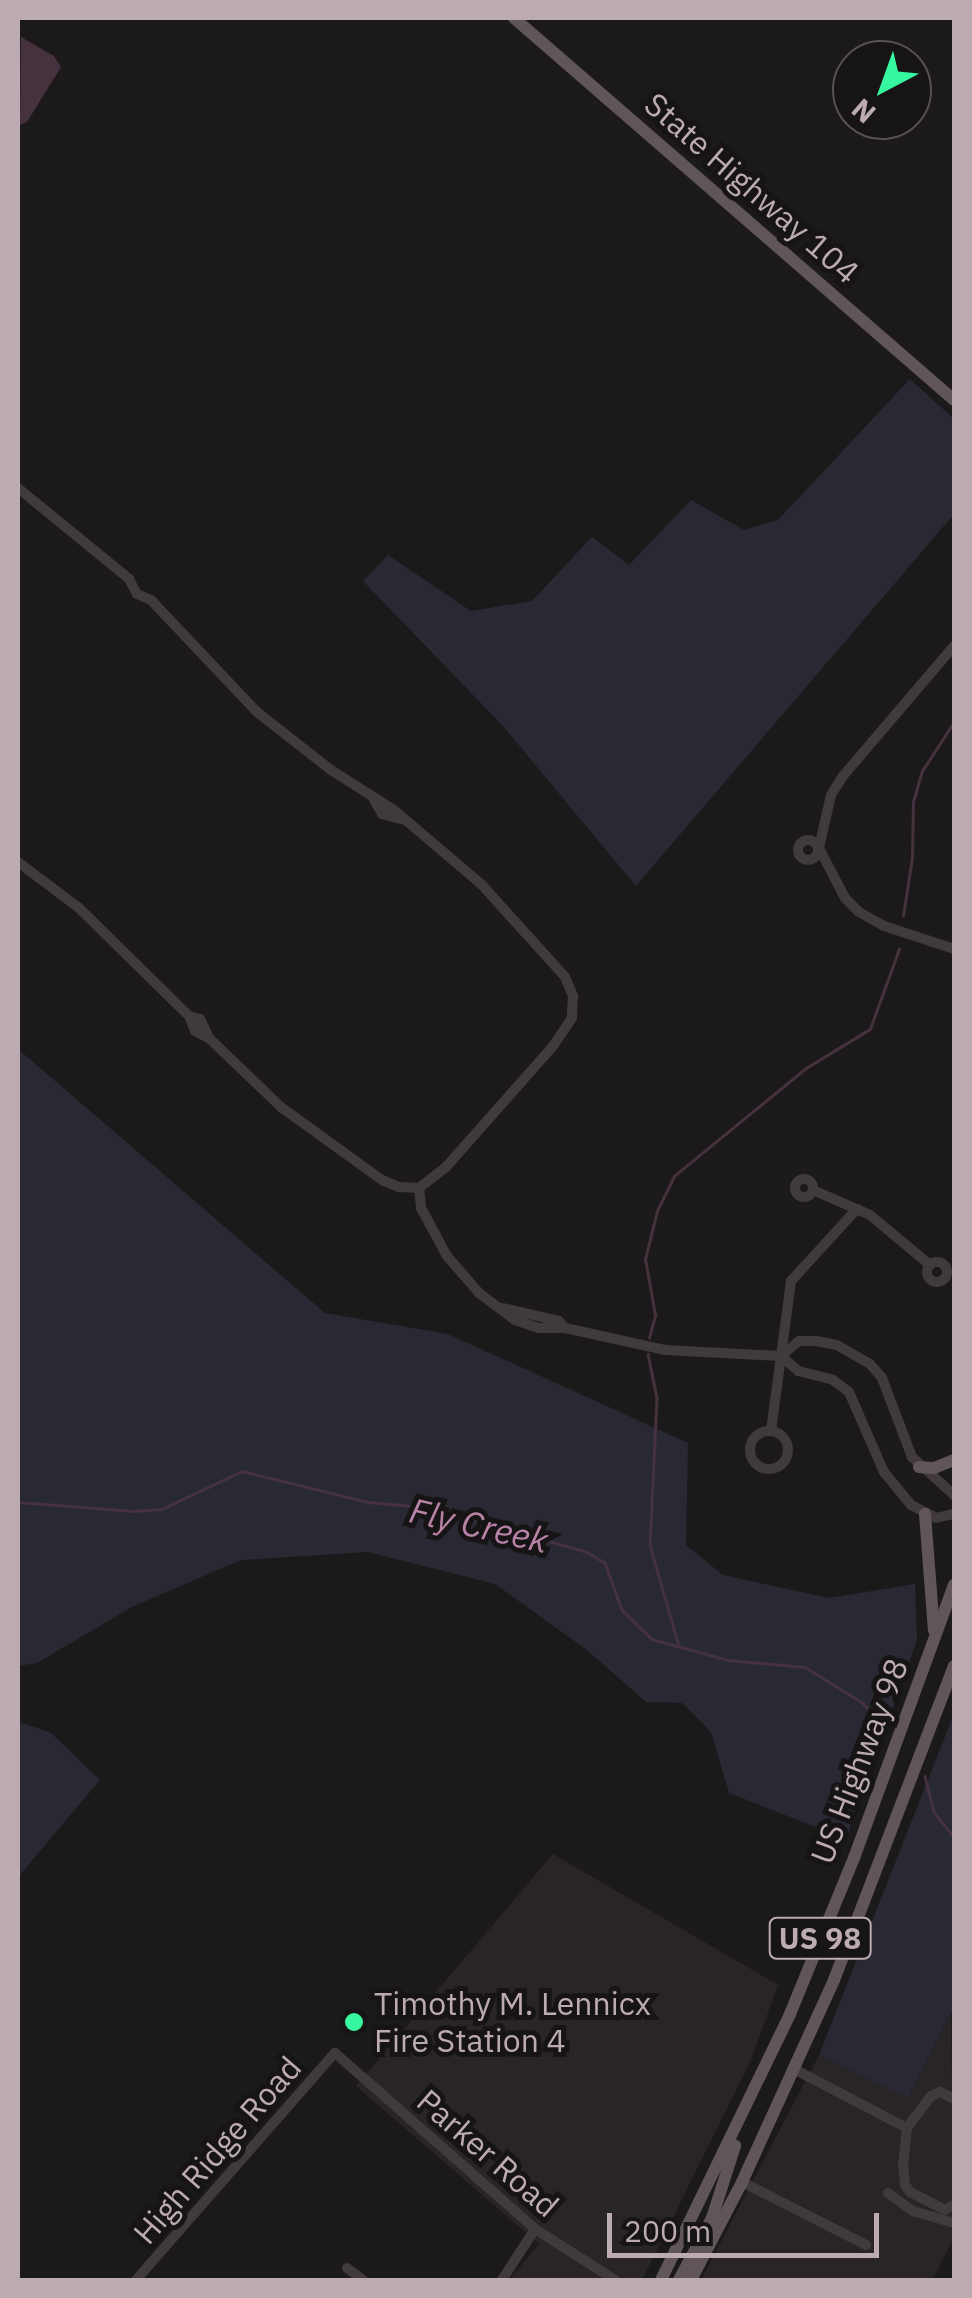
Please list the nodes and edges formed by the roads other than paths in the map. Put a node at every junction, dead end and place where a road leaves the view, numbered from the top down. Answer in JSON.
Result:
{"nodes":[{"id":1,"x":514,"y":18,"type":"edge"},
{"id":2,"x":954,"y":400,"type":"edge"},
{"id":3,"x":18,"y":488,"type":"edge"},
{"id":4,"x":954,"y":646,"type":"edge"},
{"id":5,"x":18,"y":862,"type":"edge"},
{"id":6,"x":954,"y":949,"type":"edge"},
{"id":7,"x":419,"y":1188,"type":"junction"},
{"id":8,"x":813,"y":1190,"type":"dead end"},
{"id":9,"x":857,"y":1208,"type":"junction"},
{"id":10,"x":930,"y":1265,"type":"dead end"},
{"id":11,"x":781,"y":1356,"type":"junction"},
{"id":12,"x":771,"y":1431,"type":"dead end"},
{"id":13,"x":954,"y":1460,"type":"edge"},
{"id":14,"x":919,"y":1467,"type":"junction"},
{"id":15,"x":954,"y":1495,"type":"edge"},
{"id":16,"x":924,"y":1514,"type":"junction"},
{"id":17,"x":954,"y":1514,"type":"edge"},
{"id":18,"x":954,"y":1586,"type":"edge"},
{"id":19,"x":934,"y":1639,"type":"junction"},
{"id":20,"x":954,"y":1666,"type":"edge"},
{"id":21,"x":790,"y":2014,"type":"junction"},
{"id":22,"x":814,"y":2025,"type":"junction"},
{"id":23,"x":335,"y":2053,"type":"joint"},
{"id":24,"x":794,"y":2069,"type":"junction"},
{"id":25,"x":954,"y":2098,"type":"edge"},
{"id":26,"x":741,"y":2119,"type":"junction"},
{"id":27,"x":907,"y":2128,"type":"junction"},
{"id":28,"x":742,"y":2182,"type":"junction"},
{"id":29,"x":888,"y":2194,"type":"dead end"},
{"id":30,"x":954,"y":2205,"type":"edge"},
{"id":31,"x":954,"y":2223,"type":"edge"},
{"id":32,"x":535,"y":2229,"type":"junction"},
{"id":33,"x":866,"y":2245,"type":"dead end"},
{"id":34,"x":348,"y":2268,"type":"dead end"},
{"id":35,"x":136,"y":2280,"type":"edge"},
{"id":36,"x":363,"y":2280,"type":"edge"},
{"id":37,"x":502,"y":2280,"type":"edge"},
{"id":38,"x":615,"y":2280,"type":"edge"},
{"id":39,"x":661,"y":2280,"type":"edge"},
{"id":40,"x":679,"y":2280,"type":"edge"},
{"id":41,"x":691,"y":2280,"type":"edge"}],
"edges":[{"from":1,"to":2,"type":"main road","name":"State Highway 104"},
{"from":3,"to":7,"type":"street"},
{"from":4,"to":6,"type":"street"},
{"from":5,"to":7,"type":"street"},
{"from":7,"to":11,"type":"street"},
{"from":8,"to":9,"type":"street"},
{"from":9,"to":10,"type":"street"},
{"from":9,"to":11,"type":"street"},
{"from":11,"to":12,"type":"street"},
{"from":11,"to":14,"type":"street"},
{"from":11,"to":16,"type":"street"},
{"from":13,"to":14,"type":"main road"},
{"from":14,"to":15,"type":"street"},
{"from":16,"to":17,"type":"street"},
{"from":16,"to":19,"type":"main road"},
{"from":18,"to":19,"type":"main road","name":"US Highway 98","number":"US 98"},
{"from":19,"to":21,"type":"main road","name":"US Highway 98","number":"US 98"},
{"from":20,"to":22,"type":"main road","name":"US Highway 98","number":"US 98"},
{"from":21,"to":22,"type":"main road"},
{"from":21,"to":26,"type":"main road","name":"US Highway 98","number":"US 98"},
{"from":22,"to":24,"type":"main road","name":"US Highway 98","number":"US 98"},
{"from":23,"to":32,"type":"street","name":"Parker Road"},
{"from":23,"to":35,"type":"street","name":"High Ridge Road"},
{"from":24,"to":27,"type":"street"},
{"from":24,"to":28,"type":"main road","name":"US Highway 98","number":"US 98"},
{"from":25,"to":27,"type":"street"},
{"from":26,"to":39,"type":"main road","name":"US Highway 98","number":"US 98"},
{"from":26,"to":40,"type":"main road"},
{"from":27,"to":30,"type":"street"},
{"from":28,"to":33,"type":"street"},
{"from":28,"to":41,"type":"main road","name":"US Highway 98","number":"US 98"},
{"from":29,"to":31,"type":"street"},
{"from":32,"to":37,"type":"street"},
{"from":32,"to":38,"type":"street","name":"Parker Road"},
{"from":34,"to":36,"type":"street"}]}
